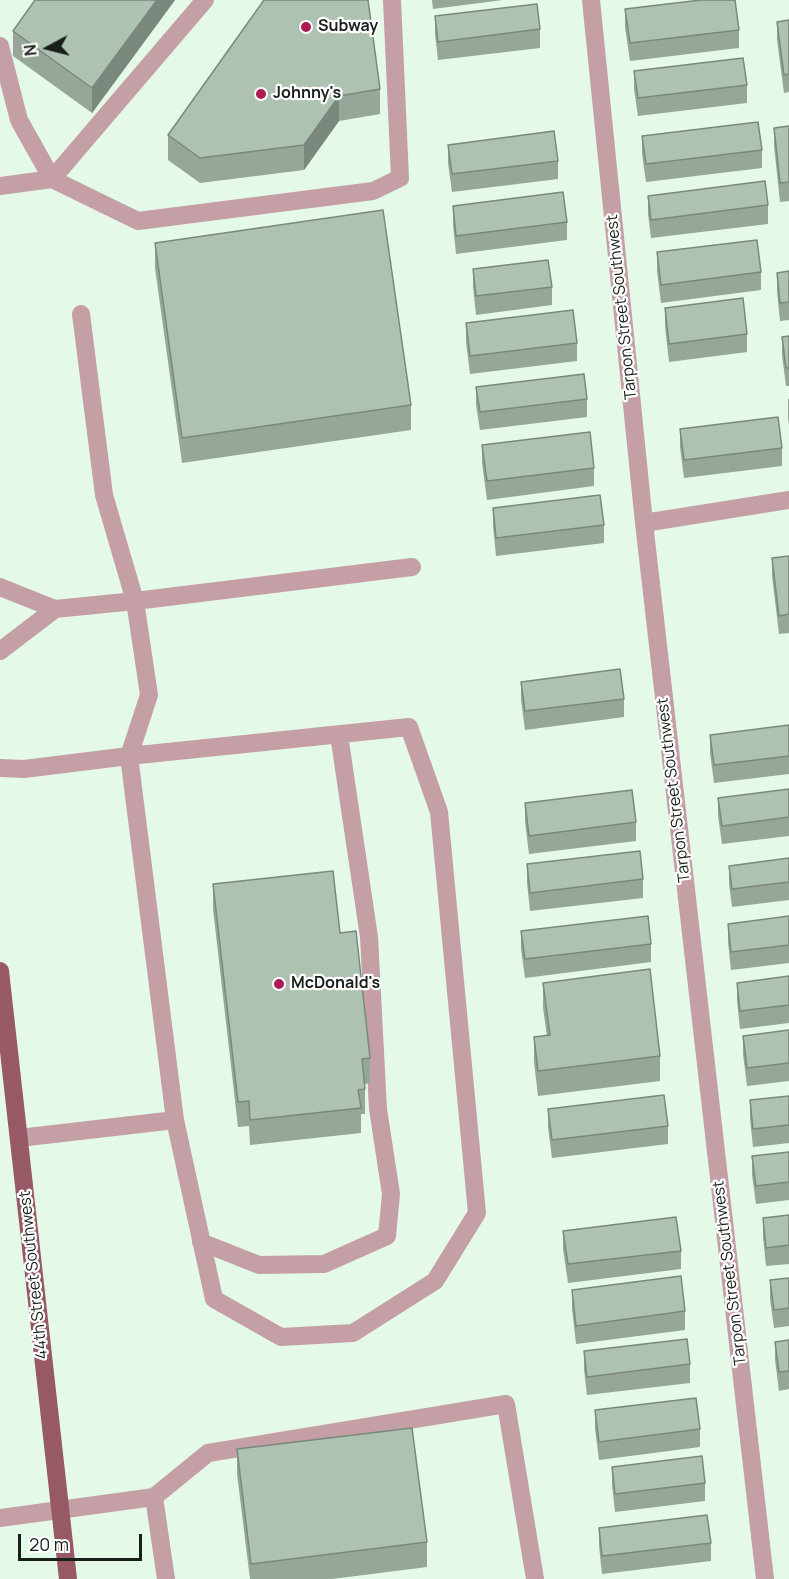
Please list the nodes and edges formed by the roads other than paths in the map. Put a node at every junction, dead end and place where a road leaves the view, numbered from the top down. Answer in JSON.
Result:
{"nodes":[{"id":1,"x":205,"y":0,"type":"edge"},
{"id":2,"x":392,"y":0,"type":"edge"},
{"id":3,"x":591,"y":0,"type":"edge"},
{"id":4,"x":0,"y":46,"type":"edge"},
{"id":5,"x":52,"y":179,"type":"junction"},
{"id":6,"x":0,"y":186,"type":"edge"},
{"id":7,"x":81,"y":314,"type":"dead end"},
{"id":8,"x":789,"y":500,"type":"edge"},
{"id":9,"x":644,"y":523,"type":"junction"},
{"id":10,"x":412,"y":567,"type":"dead end"},
{"id":11,"x":0,"y":587,"type":"edge"},
{"id":12,"x":135,"y":601,"type":"junction"},
{"id":13,"x":55,"y":609,"type":"junction"},
{"id":14,"x":0,"y":651,"type":"edge"},
{"id":15,"x":339,"y":735,"type":"junction"},
{"id":16,"x":129,"y":756,"type":"junction"},
{"id":17,"x":0,"y":768,"type":"edge"},
{"id":18,"x":0,"y":971,"type":"edge"},
{"id":19,"x":175,"y":1120,"type":"junction"},
{"id":20,"x":19,"y":1138,"type":"junction"},
{"id":21,"x":201,"y":1242,"type":"junction"},
{"id":22,"x":154,"y":1497,"type":"junction"},
{"id":23,"x":60,"y":1511,"type":"junction"},
{"id":24,"x":0,"y":1518,"type":"edge"},
{"id":25,"x":68,"y":1579,"type":"edge"},
{"id":26,"x":166,"y":1579,"type":"edge"},
{"id":27,"x":535,"y":1579,"type":"edge"},
{"id":28,"x":765,"y":1579,"type":"edge"}],
"edges":[{"from":1,"to":5,"type":"street"},
{"from":2,"to":5,"type":"street"},
{"from":3,"to":9,"type":"street","name":"Tarpon Street Southwest"},
{"from":4,"to":5,"type":"street"},
{"from":5,"to":6,"type":"street"},
{"from":7,"to":12,"type":"street"},
{"from":8,"to":9,"type":"street"},
{"from":9,"to":28,"type":"street","name":"Tarpon Street Southwest"},
{"from":10,"to":12,"type":"street"},
{"from":11,"to":13,"type":"street"},
{"from":12,"to":13,"type":"street"},
{"from":12,"to":16,"type":"street"},
{"from":13,"to":14,"type":"street"},
{"from":15,"to":16,"type":"street"},
{"from":15,"to":21,"type":"street"},
{"from":15,"to":21,"type":"street"},
{"from":16,"to":17,"type":"street"},
{"from":16,"to":19,"type":"street"},
{"from":18,"to":20,"type":"main road","name":"44th Street Southwest"},
{"from":19,"to":20,"type":"street"},
{"from":19,"to":21,"type":"street"},
{"from":20,"to":23,"type":"main road","name":"44th Street Southwest"},
{"from":22,"to":23,"type":"street"},
{"from":22,"to":26,"type":"street"},
{"from":22,"to":27,"type":"street"},
{"from":23,"to":24,"type":"street"},
{"from":23,"to":25,"type":"main road","name":"44th Street Southwest"}]}
